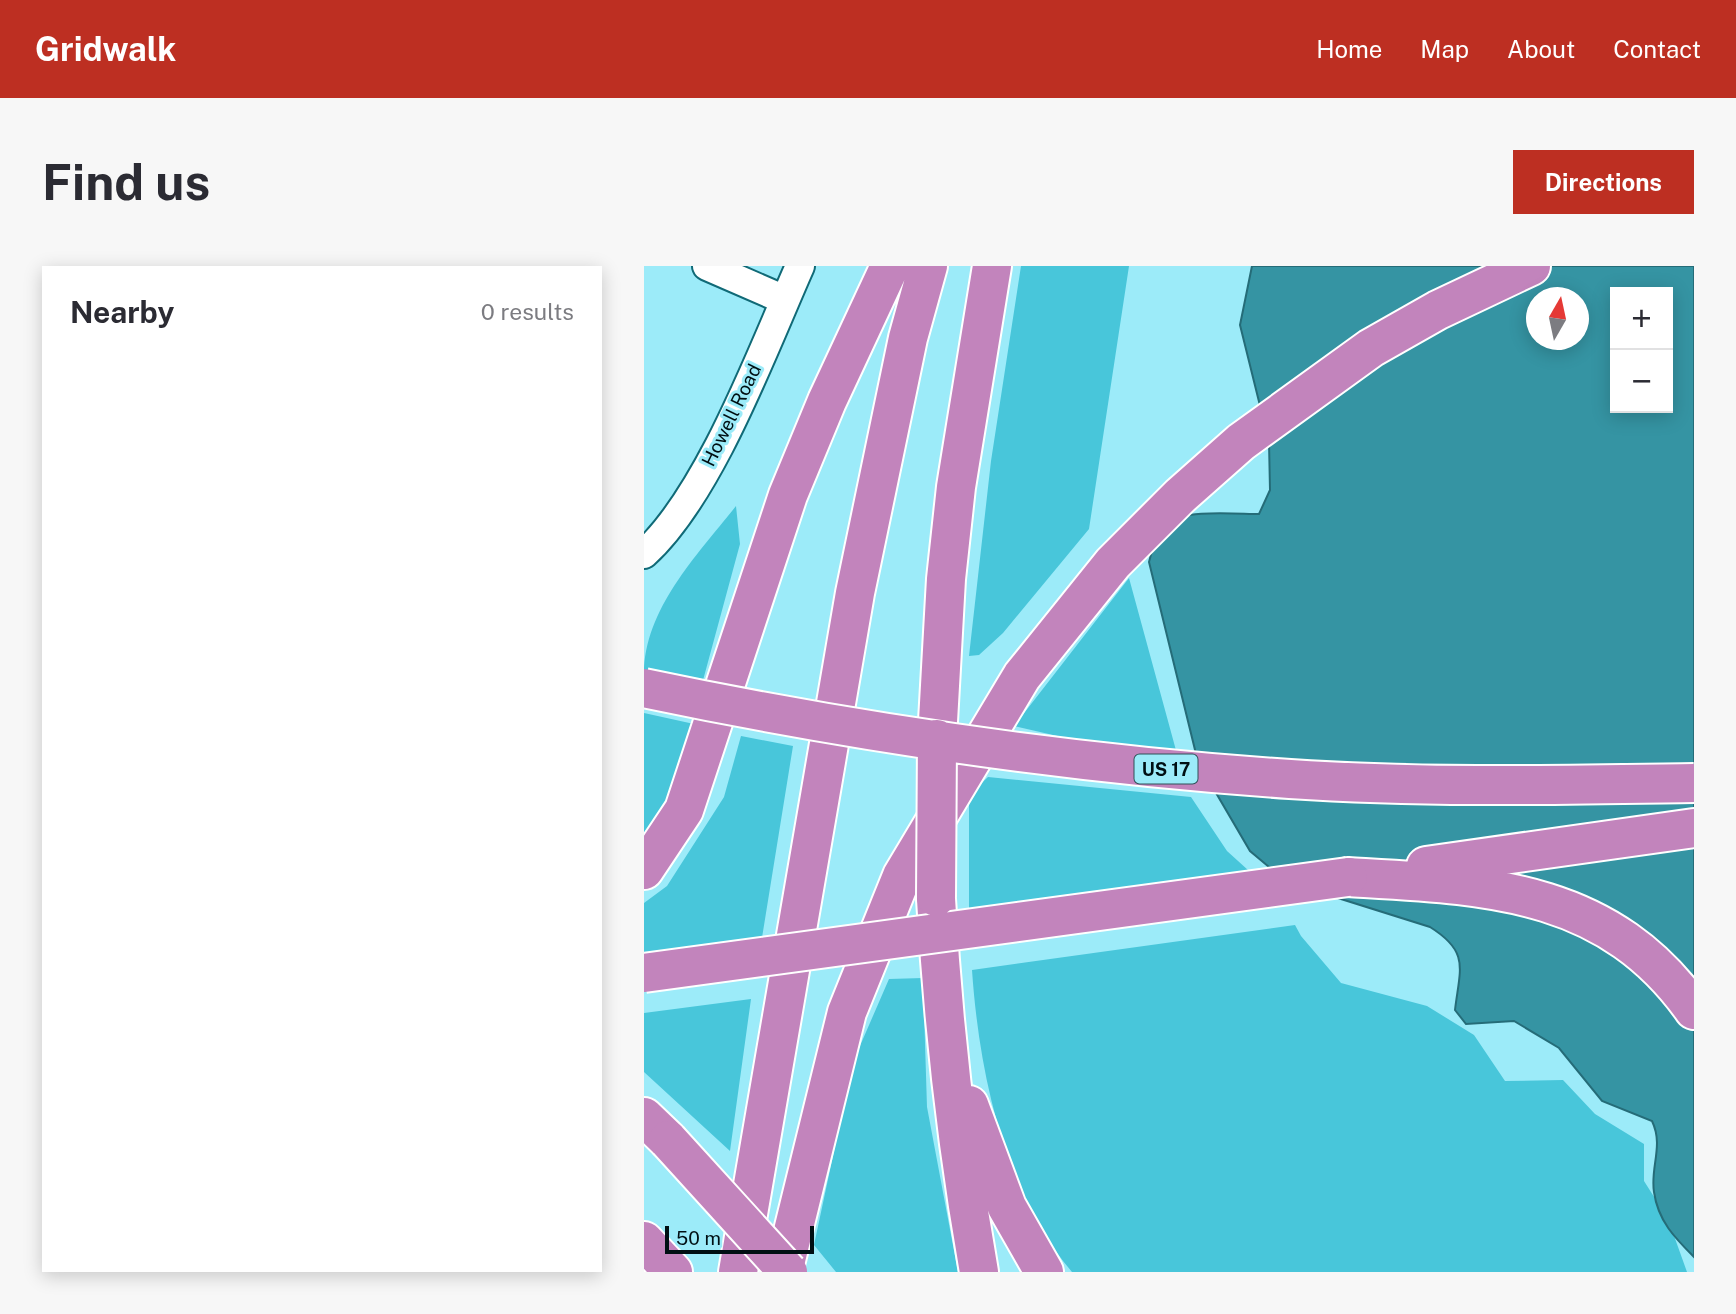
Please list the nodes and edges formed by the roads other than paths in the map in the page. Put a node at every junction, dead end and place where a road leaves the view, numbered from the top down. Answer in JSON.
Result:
{"nodes":[{"id":1,"x":707,"y":266,"type":"edge"},
{"id":2,"x":800,"y":266,"type":"edge"},
{"id":3,"x":890,"y":266,"type":"edge"},
{"id":4,"x":928,"y":266,"type":"edge"},
{"id":5,"x":992,"y":266,"type":"edge"},
{"id":6,"x":1531,"y":266,"type":"edge"},
{"id":7,"x":785,"y":300,"type":"junction"},
{"id":8,"x":644,"y":554,"type":"edge"},
{"id":9,"x":855,"y":593,"type":"junction"},
{"id":10,"x":644,"y":688,"type":"edge"},
{"id":11,"x":1694,"y":783,"type":"edge"},
{"id":12,"x":1694,"y":828,"type":"edge"},
{"id":13,"x":644,"y":870,"type":"edge"},
{"id":14,"x":1348,"y":877,"type":"junction"},
{"id":15,"x":644,"y":973,"type":"edge"},
{"id":16,"x":1694,"y":1010,"type":"edge"},
{"id":17,"x":946,"y":1040,"type":"junction"},
{"id":18,"x":656,"y":1129,"type":"edge"},
{"id":19,"x":644,"y":1241,"type":"edge"},
{"id":20,"x":673,"y":1272,"type":"edge"},
{"id":21,"x":738,"y":1272,"type":"edge"},
{"id":22,"x":776,"y":1272,"type":"edge"},
{"id":23,"x":785,"y":1272,"type":"edge"},
{"id":24,"x":979,"y":1272,"type":"edge"},
{"id":25,"x":1044,"y":1272,"type":"edge"}],
"edges":[{"from":1,"to":7,"type":"street"},
{"from":2,"to":7,"type":"street","name":"Howell Road"},
{"from":3,"to":13,"type":"highway"},
{"from":4,"to":9,"type":"highway"},
{"from":5,"to":17,"type":"highway","bridge":true},
{"from":6,"to":23,"type":"highway"},
{"from":7,"to":8,"type":"street","name":"Howell Road"},
{"from":9,"to":21,"type":"highway"},
{"from":9,"to":22,"type":"highway"},
{"from":10,"to":11,"type":"highway","number":"US 17","bridge":true},
{"from":12,"to":14,"type":"highway"},
{"from":14,"to":15,"type":"highway","bridge":true},
{"from":14,"to":16,"type":"highway"},
{"from":17,"to":24,"type":"highway"},
{"from":17,"to":25,"type":"highway"},
{"from":18,"to":23,"type":"highway","bridge":true},
{"from":19,"to":20,"type":"highway"}]}
